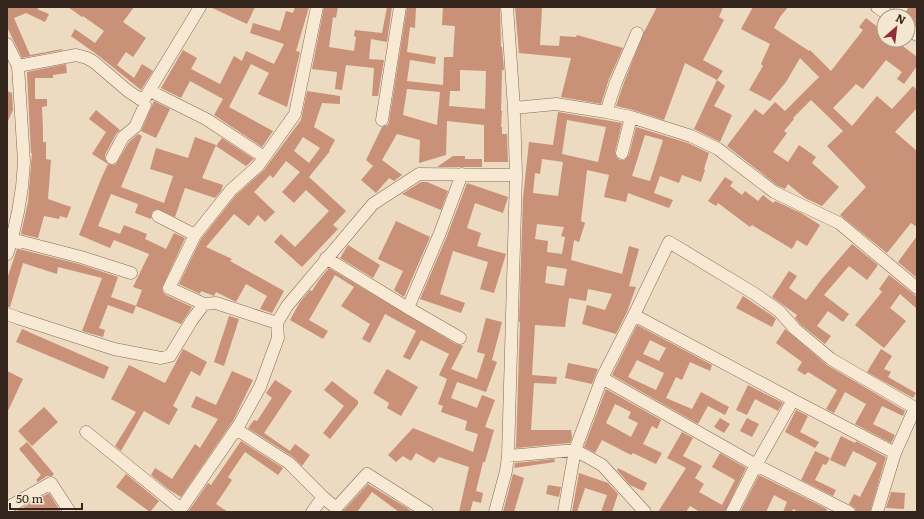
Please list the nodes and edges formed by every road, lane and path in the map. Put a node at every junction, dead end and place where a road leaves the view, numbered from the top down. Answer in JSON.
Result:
{"nodes":[{"id":1,"x":200,"y":7,"type":"edge"},
{"id":2,"x":317,"y":7,"type":"edge"},
{"id":3,"x":400,"y":7,"type":"edge"},
{"id":4,"x":507,"y":7,"type":"edge"},
{"id":5,"x":637,"y":33,"type":"dead end"},
{"id":6,"x":7,"y":44,"type":"edge"},
{"id":7,"x":18,"y":66,"type":"junction"},
{"id":8,"x":147,"y":96,"type":"junction"},
{"id":9,"x":514,"y":108,"type":"junction"},
{"id":10,"x":606,"y":112,"type":"junction"},
{"id":11,"x":631,"y":117,"type":"junction"},
{"id":12,"x":382,"y":120,"type":"dead end"},
{"id":13,"x":622,"y":152,"type":"dead end"},
{"id":14,"x":264,"y":157,"type":"junction"},
{"id":15,"x":112,"y":158,"type":"dead end"},
{"id":16,"x":462,"y":174,"type":"junction"},
{"id":17,"x":516,"y":175,"type":"junction"},
{"id":18,"x":158,"y":216,"type":"dead end"},
{"id":19,"x":11,"y":224,"type":"edge"},
{"id":20,"x":195,"y":235,"type":"junction"},
{"id":21,"x":9,"y":248,"type":"edge"},
{"id":22,"x":326,"y":258,"type":"junction"},
{"id":23,"x":131,"y":273,"type":"dead end"},
{"id":24,"x":917,"y":288,"type":"edge"},
{"id":25,"x":204,"y":304,"type":"junction"},
{"id":26,"x":408,"y":308,"type":"junction"},
{"id":27,"x":7,"y":314,"type":"edge"},
{"id":28,"x":634,"y":315,"type":"junction"},
{"id":29,"x":277,"y":323,"type":"junction"},
{"id":30,"x":460,"y":338,"type":"dead end"},
{"id":31,"x":602,"y":378,"type":"junction"},
{"id":32,"x":793,"y":400,"type":"junction"},
{"id":33,"x":916,"y":408,"type":"edge"},
{"id":34,"x":236,"y":429,"type":"junction"},
{"id":35,"x":86,"y":432,"type":"dead end"},
{"id":36,"x":575,"y":450,"type":"junction"},
{"id":37,"x":895,"y":454,"type":"junction"},
{"id":38,"x":508,"y":456,"type":"junction"},
{"id":39,"x":756,"y":465,"type":"junction"},
{"id":40,"x":324,"y":497,"type":"junction"},
{"id":41,"x":7,"y":508,"type":"edge"},
{"id":42,"x":180,"y":510,"type":"edge"},
{"id":43,"x":70,"y":512,"type":"edge"},
{"id":44,"x":312,"y":512,"type":"edge"},
{"id":45,"x":427,"y":512,"type":"edge"},
{"id":46,"x":495,"y":512,"type":"edge"},
{"id":47,"x":564,"y":512,"type":"edge"},
{"id":48,"x":645,"y":512,"type":"edge"},
{"id":49,"x":732,"y":512,"type":"edge"},
{"id":50,"x":849,"y":512,"type":"edge"},
{"id":51,"x":877,"y":512,"type":"edge"}],
"edges":[{"from":1,"to":8,"type":"street"},
{"from":2,"to":14,"type":"street"},
{"from":3,"to":12,"type":"street"},
{"from":4,"to":9,"type":"street"},
{"from":5,"to":10,"type":"street"},
{"from":6,"to":7,"type":"street"},
{"from":7,"to":8,"type":"street"},
{"from":7,"to":19,"type":"street"},
{"from":8,"to":14,"type":"street"},
{"from":8,"to":15,"type":"street"},
{"from":9,"to":10,"type":"street"},
{"from":9,"to":17,"type":"street"},
{"from":10,"to":11,"type":"street"},
{"from":11,"to":13,"type":"street"},
{"from":11,"to":24,"type":"street"},
{"from":14,"to":20,"type":"street"},
{"from":16,"to":17,"type":"street"},
{"from":16,"to":22,"type":"street"},
{"from":16,"to":26,"type":"street"},
{"from":17,"to":38,"type":"street"},
{"from":18,"to":20,"type":"street"},
{"from":19,"to":21,"type":"street"},
{"from":20,"to":25,"type":"street"},
{"from":21,"to":23,"type":"street"},
{"from":22,"to":26,"type":"street"},
{"from":22,"to":29,"type":"street"},
{"from":25,"to":27,"type":"street"},
{"from":25,"to":29,"type":"street"},
{"from":26,"to":30,"type":"street"},
{"from":28,"to":31,"type":"street"},
{"from":28,"to":32,"type":"street"},
{"from":28,"to":33,"type":"street"},
{"from":29,"to":34,"type":"street"},
{"from":31,"to":36,"type":"street"},
{"from":31,"to":39,"type":"street"},
{"from":32,"to":37,"type":"street"},
{"from":32,"to":39,"type":"street"},
{"from":33,"to":37,"type":"street"},
{"from":34,"to":40,"type":"street"},
{"from":34,"to":42,"type":"street"},
{"from":35,"to":42,"type":"street"},
{"from":36,"to":38,"type":"street"},
{"from":36,"to":47,"type":"street"},
{"from":36,"to":48,"type":"street"},
{"from":37,"to":51,"type":"street"},
{"from":38,"to":46,"type":"street"},
{"from":39,"to":49,"type":"street"},
{"from":39,"to":50,"type":"street"},
{"from":40,"to":44,"type":"street"},
{"from":40,"to":45,"type":"street"},
{"from":41,"to":43,"type":"street"}]}
